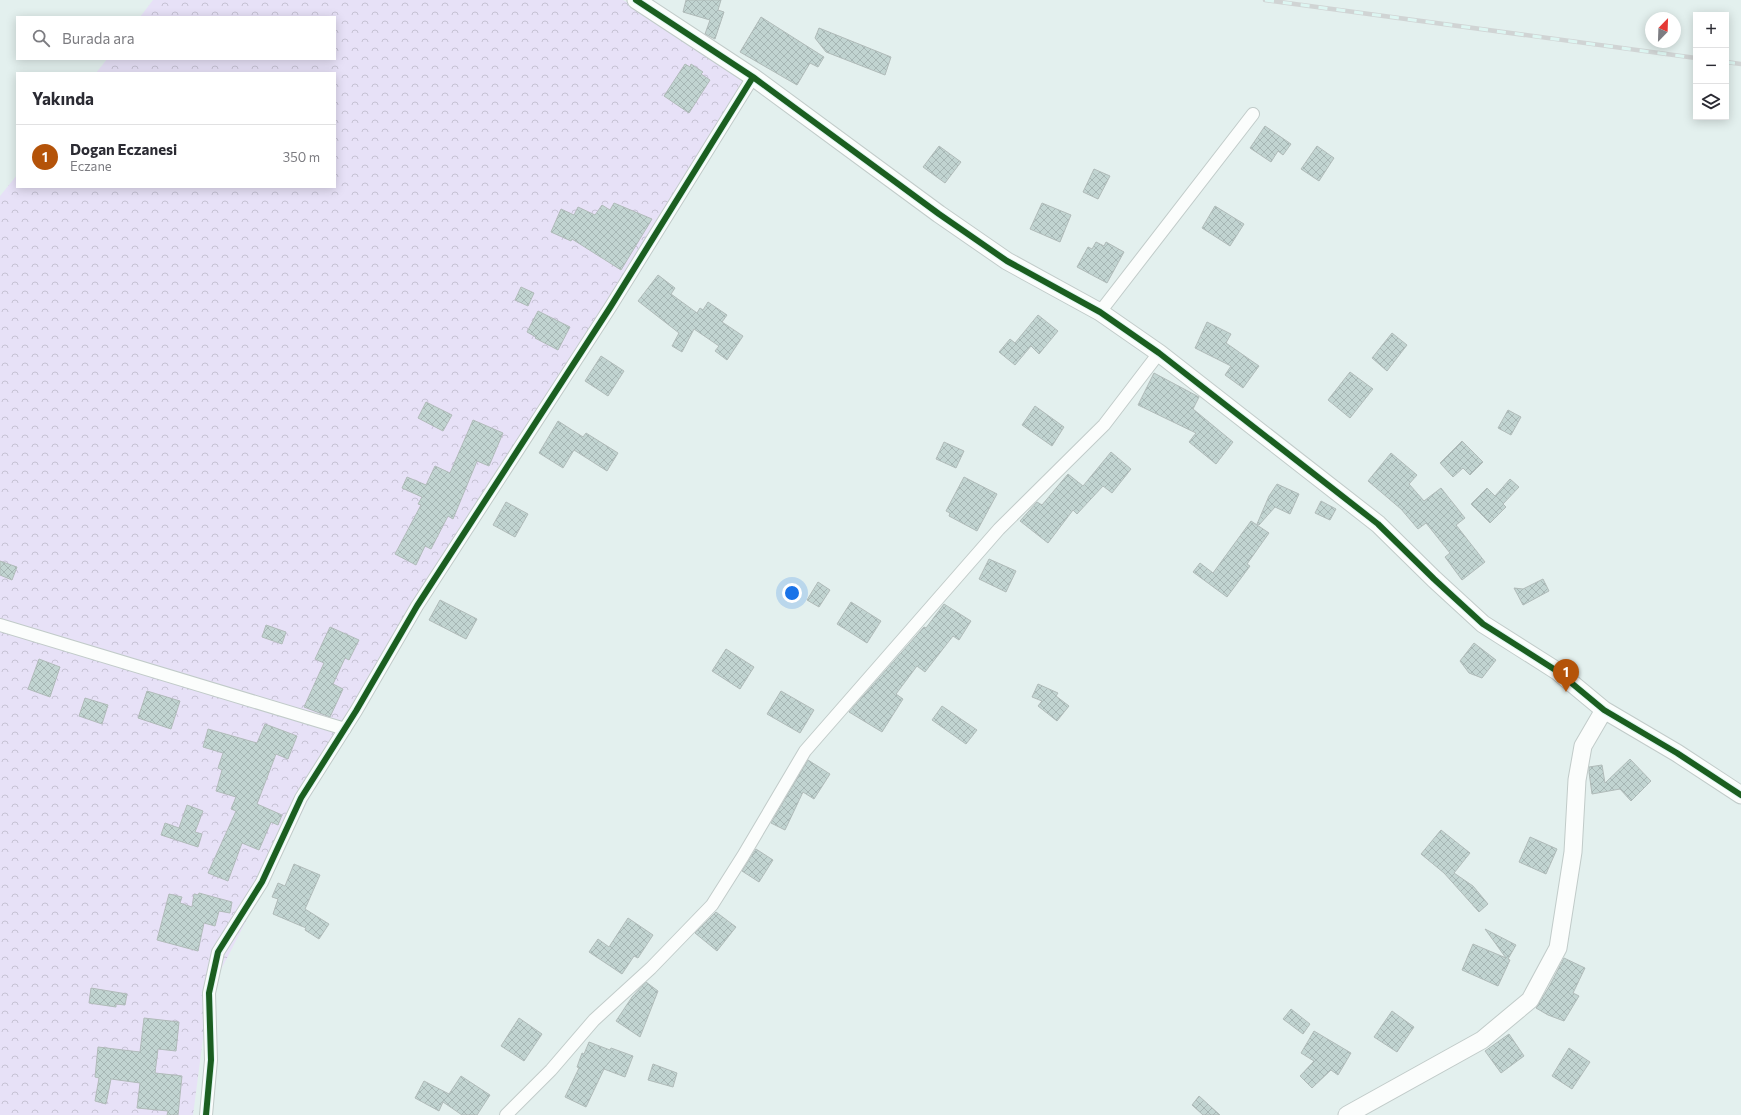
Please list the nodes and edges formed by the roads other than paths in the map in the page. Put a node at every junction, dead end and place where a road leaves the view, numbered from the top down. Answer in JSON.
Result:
{"nodes":[{"id":1,"x":636,"y":0,"type":"edge"},
{"id":2,"x":752,"y":77,"type":"junction"},
{"id":3,"x":1253,"y":114,"type":"dead end"},
{"id":4,"x":1100,"y":312,"type":"junction"},
{"id":5,"x":1159,"y":353,"type":"junction"},
{"id":6,"x":0,"y":624,"type":"edge"},
{"id":7,"x":1604,"y":710,"type":"junction"},
{"id":8,"x":345,"y":729,"type":"junction"},
{"id":9,"x":1741,"y":795,"type":"edge"},
{"id":10,"x":206,"y":1115,"type":"edge"},
{"id":11,"x":506,"y":1115,"type":"edge"},
{"id":12,"x":1347,"y":1115,"type":"edge"}],
"edges":[{"from":1,"to":2,"type":"street"},
{"from":2,"to":4,"type":"street"},
{"from":2,"to":8,"type":"street"},
{"from":3,"to":4,"type":"street"},
{"from":4,"to":5,"type":"street"},
{"from":5,"to":7,"type":"street"},
{"from":5,"to":11,"type":"street"},
{"from":6,"to":8,"type":"street"},
{"from":7,"to":9,"type":"street"},
{"from":7,"to":12,"type":"street"},
{"from":8,"to":10,"type":"street"}]}
